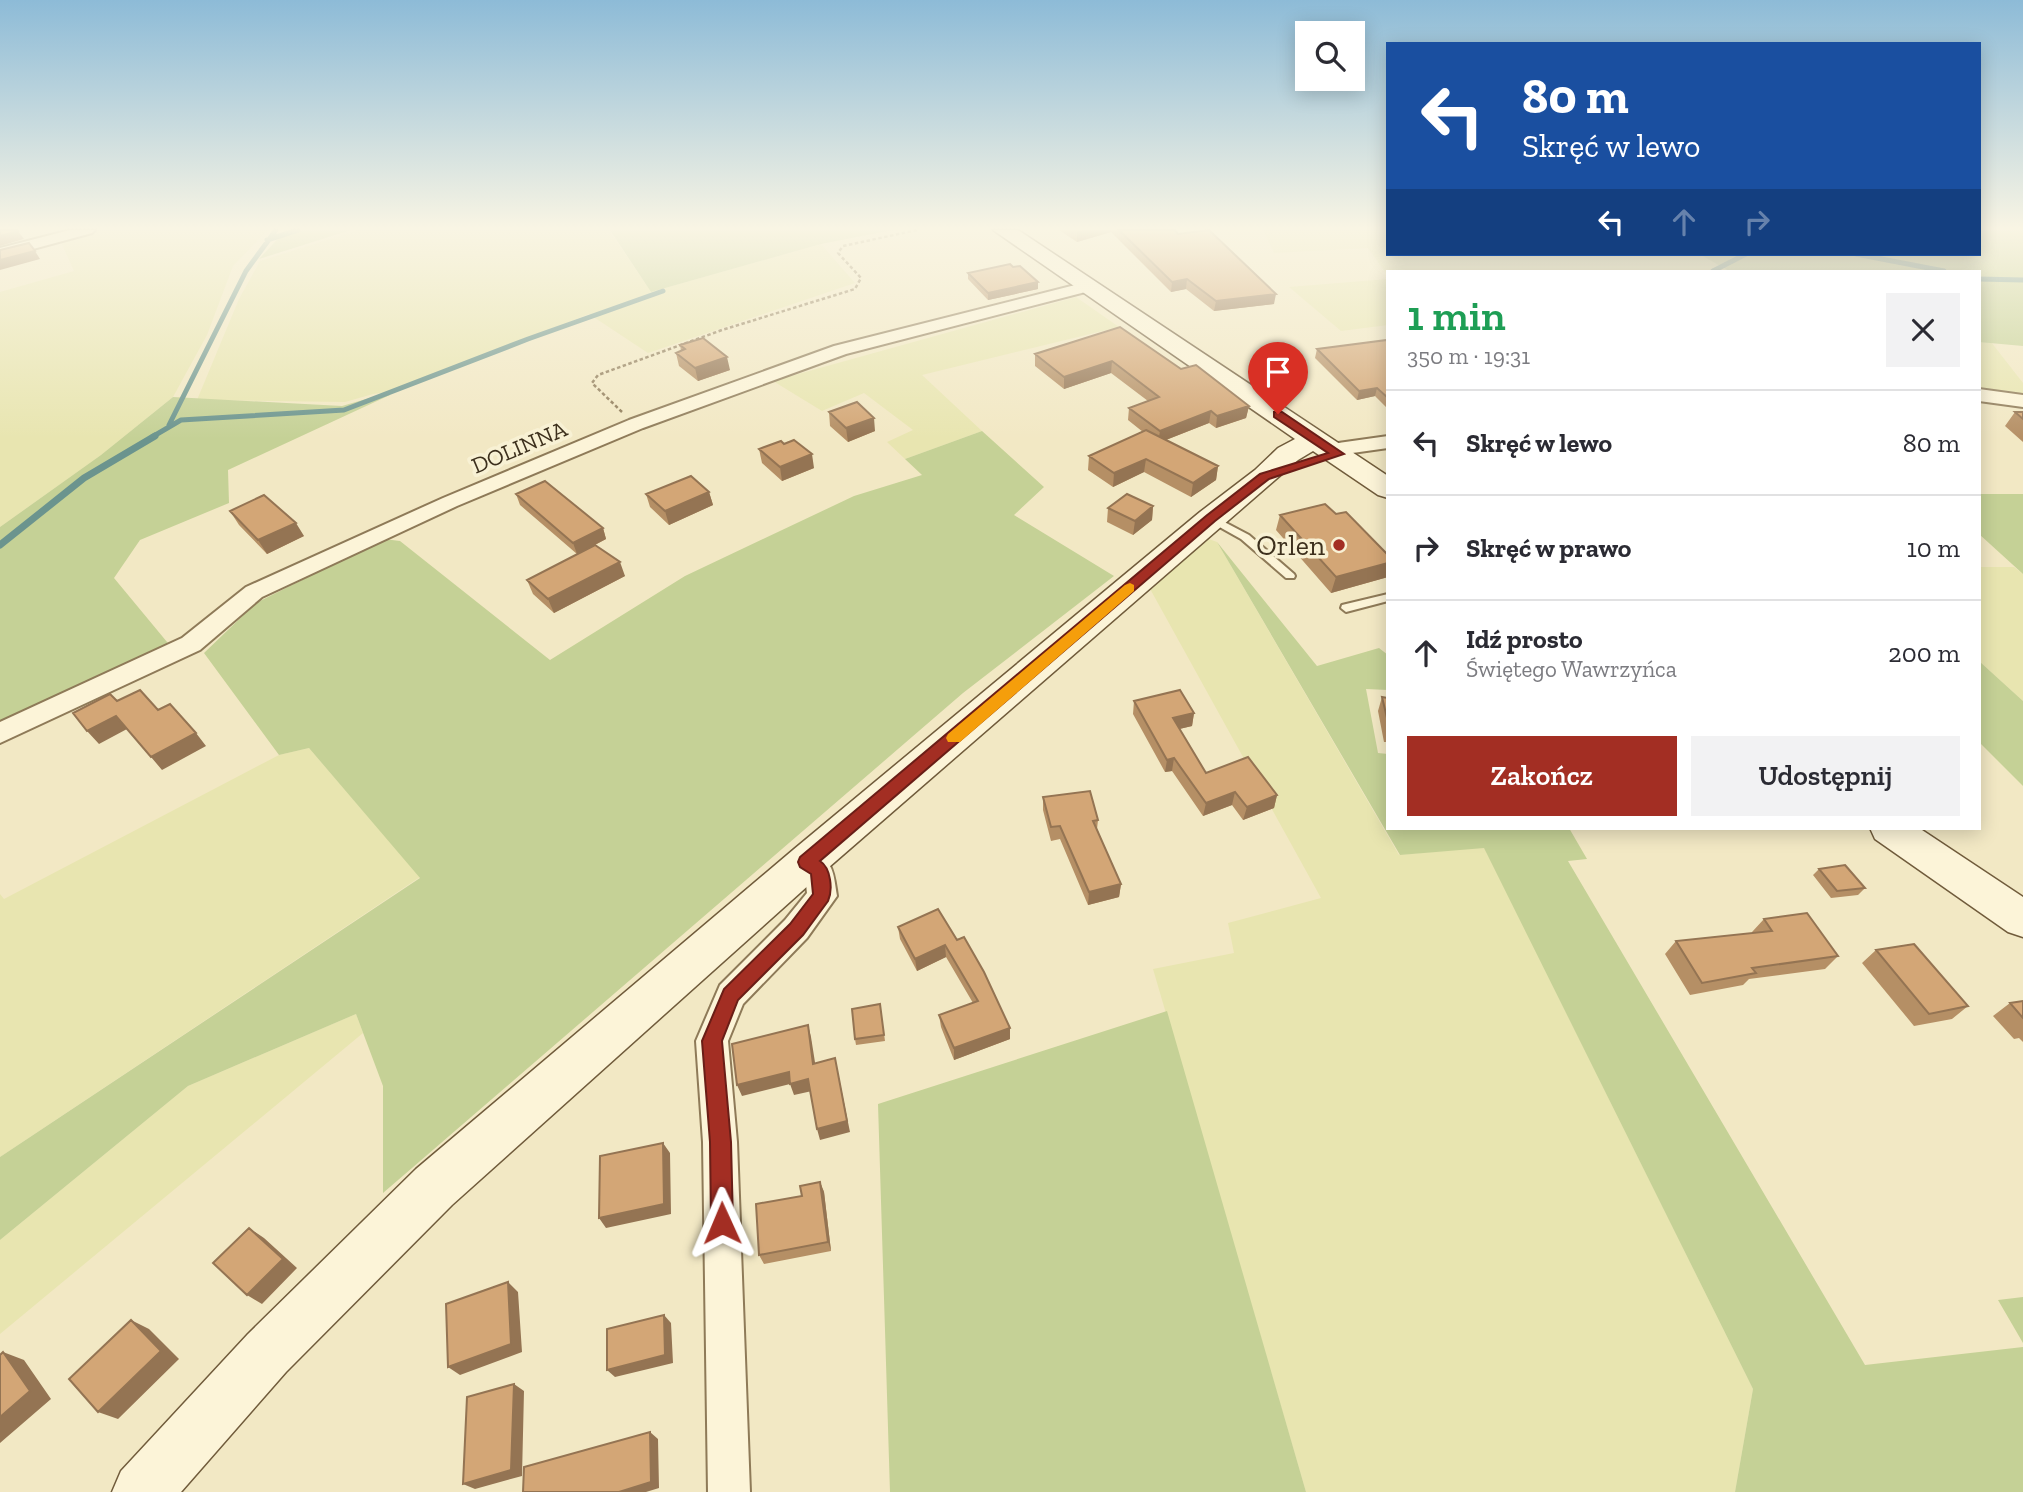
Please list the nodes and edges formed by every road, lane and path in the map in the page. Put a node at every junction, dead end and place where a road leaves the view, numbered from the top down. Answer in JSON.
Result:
{"nodes":[{"id":1,"x":821,"y":300,"type":"edge"},
{"id":2,"x":1038,"y":300,"type":"edge"},
{"id":3,"x":1111,"y":300,"type":"edge"},
{"id":4,"x":1981,"y":395,"type":"edge"},
{"id":5,"x":2023,"y":401,"type":"edge"},
{"id":6,"x":636,"y":424,"type":"junction"},
{"id":7,"x":1386,"y":442,"type":"edge"},
{"id":8,"x":1328,"y":448,"type":"junction"},
{"id":9,"x":1386,"y":488,"type":"edge"},
{"id":10,"x":1228,"y":528,"type":"junction"},
{"id":11,"x":1290,"y":576,"type":"dead end"},
{"id":12,"x":1386,"y":598,"type":"edge"},
{"id":13,"x":1346,"y":608,"type":"dead end"},
{"id":14,"x":0,"y":733,"type":"edge"},
{"id":15,"x":1892,"y":830,"type":"edge"},
{"id":16,"x":807,"y":862,"type":"junction"},
{"id":17,"x":2023,"y":919,"type":"edge"},
{"id":18,"x":803,"y":921,"type":"joint"},
{"id":19,"x":142,"y":1492,"type":"edge"},
{"id":20,"x":729,"y":1492,"type":"edge"}],
"edges":[{"from":1,"to":6,"type":"path"},
{"from":2,"to":6,"type":"street","name":"DOLINNA"},
{"from":3,"to":8,"type":"street"},
{"from":4,"to":5,"type":"street"},
{"from":6,"to":14,"type":"street","name":"DOLINNA"},
{"from":7,"to":8,"type":"street"},
{"from":8,"to":9,"type":"street"},
{"from":8,"to":10,"type":"street"},
{"from":10,"to":11,"type":"lane"},
{"from":10,"to":16,"type":"street"},
{"from":12,"to":13,"type":"lane"},
{"from":15,"to":17,"type":"street"},
{"from":16,"to":18,"type":"street"},
{"from":16,"to":19,"type":"street"},
{"from":18,"to":20,"type":"street"}]}
